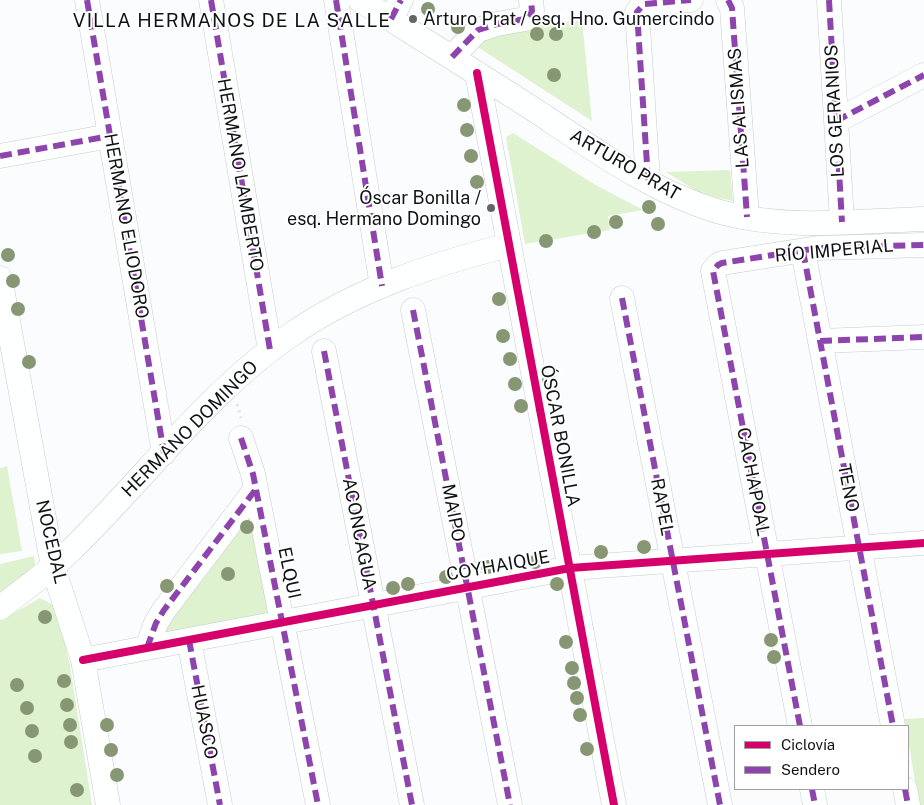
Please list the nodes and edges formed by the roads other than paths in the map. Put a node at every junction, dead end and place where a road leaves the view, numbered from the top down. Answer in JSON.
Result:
{"nodes":[{"id":1,"x":87,"y":0,"type":"edge"},
{"id":2,"x":211,"y":0,"type":"edge"},
{"id":3,"x":336,"y":0,"type":"edge"},
{"id":4,"x":360,"y":0,"type":"edge"},
{"id":5,"x":531,"y":0,"type":"edge"},
{"id":6,"x":691,"y":0,"type":"edge"},
{"id":7,"x":728,"y":0,"type":"edge"},
{"id":8,"x":829,"y":0,"type":"edge"},
{"id":9,"x":396,"y":10,"type":"edge"},
{"id":10,"x":452,"y":57,"type":"junction"},
{"id":11,"x":477,"y":73,"type":"junction"},
{"id":12,"x":924,"y":74,"type":"edge"},
{"id":13,"x":836,"y":121,"type":"junction"},
{"id":14,"x":110,"y":136,"type":"junction"},
{"id":15,"x":0,"y":156,"type":"edge"},
{"id":16,"x":648,"y":180,"type":"junction"},
{"id":17,"x":747,"y":217,"type":"junction"},
{"id":18,"x":924,"y":219,"type":"edge"},
{"id":19,"x":842,"y":222,"type":"junction"},
{"id":20,"x":509,"y":245,"type":"junction"},
{"id":21,"x":924,"y":245,"type":"edge"},
{"id":22,"x":803,"y":251,"type":"junction"},
{"id":23,"x":715,"y":267,"type":"joint"},
{"id":24,"x":0,"y":278,"type":"edge"},
{"id":25,"x":382,"y":286,"type":"junction"},
{"id":26,"x":622,"y":298,"type":"dead end"},
{"id":27,"x":413,"y":310,"type":"dead end"},
{"id":28,"x":924,"y":337,"type":"edge"},
{"id":29,"x":820,"y":341,"type":"junction"},
{"id":30,"x":270,"y":350,"type":"junction"},
{"id":31,"x":324,"y":351,"type":"dead end"},
{"id":32,"x":241,"y":438,"type":"road end"},
{"id":33,"x":164,"y":453,"type":"junction"},
{"id":34,"x":256,"y":489,"type":"junction"},
{"id":35,"x":924,"y":543,"type":"edge"},
{"id":36,"x":859,"y":547,"type":"junction"},
{"id":37,"x":767,"y":553,"type":"junction"},
{"id":38,"x":672,"y":560,"type":"junction"},
{"id":39,"x":53,"y":567,"type":"junction"},
{"id":40,"x":570,"y":568,"type":"junction"},
{"id":41,"x":467,"y":586,"type":"junction"},
{"id":42,"x":373,"y":604,"type":"junction"},
{"id":43,"x":0,"y":608,"type":"edge"},
{"id":44,"x":284,"y":622,"type":"junction"},
{"id":45,"x":189,"y":640,"type":"junction"},
{"id":46,"x":147,"y":648,"type":"junction"},
{"id":47,"x":84,"y":660,"type":"junction"},
{"id":48,"x":800,"y":725,"type":"edge"},
{"id":49,"x":893,"y":725,"type":"edge"},
{"id":50,"x":812,"y":790,"type":"edge"},
{"id":51,"x":905,"y":790,"type":"edge"},
{"id":52,"x":108,"y":805,"type":"edge"},
{"id":53,"x":220,"y":805,"type":"edge"},
{"id":54,"x":318,"y":805,"type":"edge"},
{"id":55,"x":412,"y":805,"type":"edge"},
{"id":56,"x":510,"y":805,"type":"edge"},
{"id":57,"x":614,"y":805,"type":"edge"},
{"id":58,"x":720,"y":805,"type":"edge"},
{"id":59,"x":815,"y":805,"type":"edge"},
{"id":60,"x":908,"y":805,"type":"edge"}],
"edges":[{"from":1,"to":14,"type":"street","name":"HERMANO ELIODORO"},
{"from":2,"to":30,"type":"street","name":"HERMANO LAMBERTO"},
{"from":3,"to":25,"type":"street"},
{"from":4,"to":9,"type":"street","name":"ARTURO PRAT"},
{"from":5,"to":10,"type":"street"},
{"from":6,"to":16,"type":"street"},
{"from":7,"to":17,"type":"street","name":"LAS ALISMAS"},
{"from":8,"to":13,"type":"street","name":"LOS GERANIOS"},
{"from":9,"to":10,"type":"street","name":"ARTURO PRAT"},
{"from":10,"to":11,"type":"street","name":"ARTURO PRAT"},
{"from":11,"to":16,"type":"street","name":"ARTURO PRAT"},
{"from":11,"to":20,"type":"street","name":"ÓSCAR BONILLA"},
{"from":12,"to":13,"type":"street"},
{"from":13,"to":19,"type":"street","name":"LOS GERANIOS"},
{"from":14,"to":15,"type":"street"},
{"from":14,"to":33,"type":"street","name":"HERMANO ELIODORO"},
{"from":16,"to":17,"type":"street","name":"ARTURO PRAT"},
{"from":17,"to":19,"type":"street","name":"ARTURO PRAT"},
{"from":18,"to":19,"type":"street","name":"ARTURO PRAT"},
{"from":20,"to":25,"type":"street","name":"HERMANO DOMINGO"},
{"from":20,"to":40,"type":"street","name":"ÓSCAR BONILLA"},
{"from":21,"to":22,"type":"street","name":"RÍO IMPERIAL"},
{"from":22,"to":23,"type":"street","name":"RÍO IMPERIAL"},
{"from":22,"to":29,"type":"street","name":"TENO"},
{"from":23,"to":37,"type":"street","name":"CACHAPOAL"},
{"from":24,"to":39,"type":"street","name":"NOCEDAL"},
{"from":25,"to":30,"type":"street","name":"HERMANO DOMINGO"},
{"from":26,"to":38,"type":"street","name":"RAPEL"},
{"from":27,"to":41,"type":"street","name":"MAIPO"},
{"from":28,"to":29,"type":"street"},
{"from":29,"to":36,"type":"street","name":"TENO"},
{"from":30,"to":33,"type":"street","name":"HERMANO DOMINGO"},
{"from":31,"to":42,"type":"street","name":"ACONCAGUA"},
{"from":32,"to":34,"type":"street","name":"ELQUI"},
{"from":33,"to":39,"type":"street","name":"HERMANO DOMINGO"},
{"from":34,"to":44,"type":"street","name":"ELQUI"},
{"from":34,"to":46,"type":"street"},
{"from":35,"to":36,"type":"street","name":"COYHAIQUE"},
{"from":36,"to":37,"type":"street","name":"COYHAIQUE"},
{"from":36,"to":49,"type":"street","name":"TENO"},
{"from":37,"to":38,"type":"street","name":"COYHAIQUE"},
{"from":37,"to":48,"type":"street","name":"CACHAPOAL"},
{"from":38,"to":40,"type":"street","name":"COYHAIQUE"},
{"from":38,"to":58,"type":"street","name":"RAPEL"},
{"from":39,"to":43,"type":"street","name":"HERMANO DOMINGO"},
{"from":39,"to":47,"type":"street","name":"NOCEDAL"},
{"from":40,"to":41,"type":"street","name":"COYHAIQUE"},
{"from":40,"to":57,"type":"street","name":"ÓSCAR BONILLA"},
{"from":41,"to":42,"type":"street","name":"COYHAIQUE"},
{"from":41,"to":56,"type":"street","name":"MAIPO"},
{"from":42,"to":44,"type":"street","name":"COYHAIQUE"},
{"from":42,"to":55,"type":"street","name":"ACONCAGUA"},
{"from":44,"to":45,"type":"street","name":"COYHAIQUE"},
{"from":44,"to":54,"type":"street","name":"ELQUI"},
{"from":45,"to":46,"type":"street","name":"COYHAIQUE"},
{"from":45,"to":53,"type":"street","name":"HUASCO"},
{"from":46,"to":47,"type":"street","name":"COYHAIQUE"},
{"from":47,"to":52,"type":"street","name":"NOCEDAL"},
{"from":50,"to":59,"type":"street"},
{"from":51,"to":60,"type":"street"}]}
